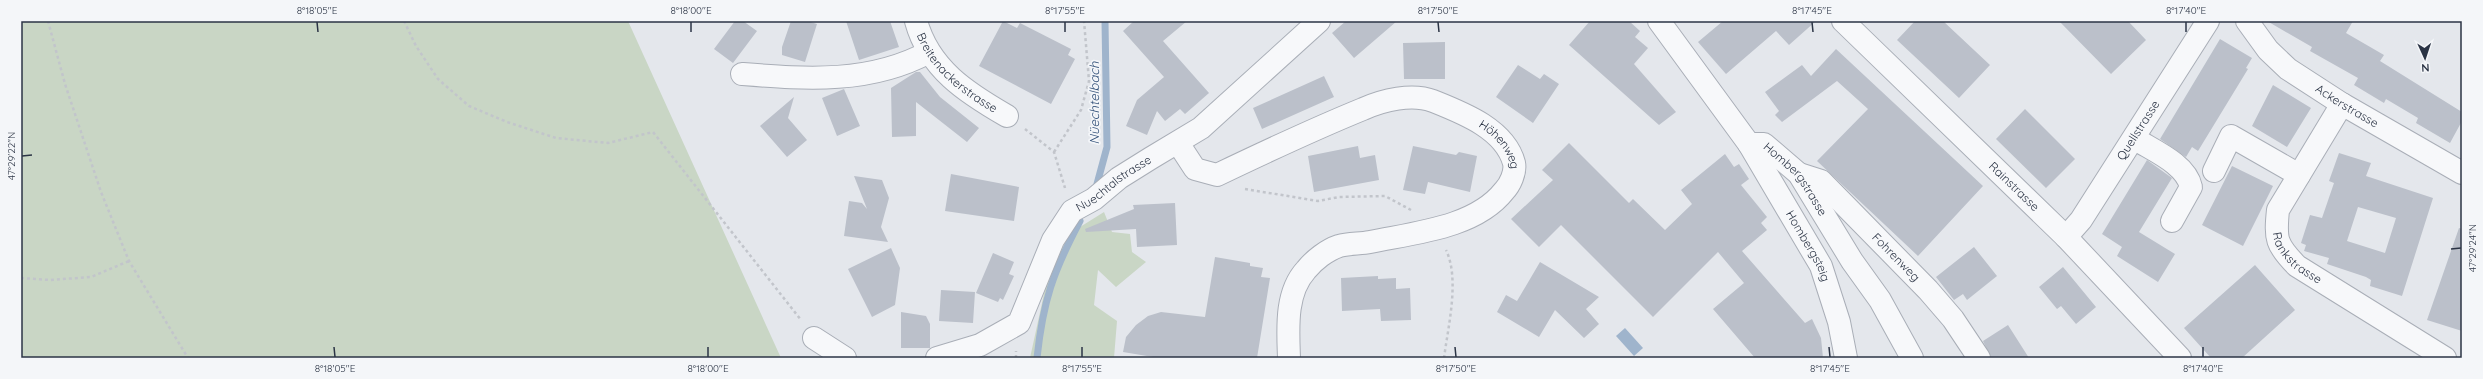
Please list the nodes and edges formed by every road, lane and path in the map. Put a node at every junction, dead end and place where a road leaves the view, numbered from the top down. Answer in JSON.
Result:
{"nodes":[{"id":1,"x":48,"y":21,"type":"edge"},
{"id":2,"x":404,"y":21,"type":"edge"},
{"id":3,"x":916,"y":21,"type":"edge"},
{"id":4,"x":1084,"y":21,"type":"edge"},
{"id":5,"x":1319,"y":21,"type":"edge"},
{"id":6,"x":1659,"y":21,"type":"edge"},
{"id":7,"x":2208,"y":21,"type":"edge"},
{"id":8,"x":2247,"y":21,"type":"edge"},
{"id":9,"x":1844,"y":22,"type":"edge"},
{"id":10,"x":929,"y":52,"type":"junction"},
{"id":11,"x":742,"y":74,"type":"dead end"},
{"id":12,"x":2342,"y":104,"type":"junction"},
{"id":13,"x":1007,"y":116,"type":"joint"},
{"id":14,"x":2135,"y":139,"type":"junction"},
{"id":15,"x":1178,"y":143,"type":"junction"},
{"id":16,"x":1749,"y":144,"type":"junction"},
{"id":17,"x":1054,"y":152,"type":"junction"},
{"id":18,"x":2214,"y":171,"type":"dead end"},
{"id":19,"x":2462,"y":173,"type":"edge"},
{"id":20,"x":1799,"y":174,"type":"junction"},
{"id":21,"x":1217,"y":175,"type":"junction"},
{"id":22,"x":2299,"y":176,"type":"junction"},
{"id":23,"x":1072,"y":211,"type":"junction"},
{"id":24,"x":2172,"y":221,"type":"dead end"},
{"id":25,"x":1436,"y":228,"type":"junction"},
{"id":26,"x":2066,"y":237,"type":"junction"},
{"id":27,"x":129,"y":261,"type":"junction"},
{"id":28,"x":21,"y":278,"type":"edge"},
{"id":29,"x":814,"y":338,"type":"joint"},
{"id":30,"x":188,"y":358,"type":"edge"},
{"id":31,"x":845,"y":358,"type":"edge"},
{"id":32,"x":937,"y":358,"type":"edge"},
{"id":33,"x":1289,"y":358,"type":"edge"},
{"id":34,"x":1444,"y":358,"type":"edge"},
{"id":35,"x":1846,"y":358,"type":"edge"},
{"id":36,"x":1912,"y":358,"type":"edge"},
{"id":37,"x":1979,"y":358,"type":"edge"},
{"id":38,"x":2180,"y":358,"type":"edge"},
{"id":39,"x":2445,"y":358,"type":"edge"}],
"edges":[{"from":1,"to":27,"type":"path"},
{"from":2,"to":29,"type":"path"},
{"from":3,"to":10,"type":"street","name":"Breitenackerstrasse"},
{"from":4,"to":17,"type":"path"},
{"from":5,"to":15,"type":"street","name":"Nuechtalstrasse"},
{"from":6,"to":16,"type":"street","name":"Hombergstrasse"},
{"from":7,"to":14,"type":"street","name":"Quellstrasse"},
{"from":8,"to":12,"type":"street","name":"Ackerstrasse"},
{"from":9,"to":26,"type":"street","name":"Rainstrasse"},
{"from":10,"to":11,"type":"street"},
{"from":10,"to":13,"type":"street","name":"Breitenackerstrasse"},
{"from":12,"to":19,"type":"street","name":"Ackerstrasse"},
{"from":12,"to":22,"type":"street","name":"Rankstrasse"},
{"from":13,"to":17,"type":"path"},
{"from":14,"to":24,"type":"street"},
{"from":14,"to":26,"type":"street","name":"Quellstrasse"},
{"from":15,"to":21,"type":"street"},
{"from":15,"to":23,"type":"street","name":"Nuechtalstrasse"},
{"from":16,"to":20,"type":"street","name":"Hombergstrasse"},
{"from":16,"to":35,"type":"street","name":"Hombergsteig"},
{"from":17,"to":23,"type":"path"},
{"from":18,"to":22,"type":"street"},
{"from":20,"to":36,"type":"street","name":"Hombergstrasse"},
{"from":20,"to":37,"type":"street","name":"Fohrenweg"},
{"from":21,"to":25,"type":"path"},
{"from":21,"to":25,"type":"street","name":"Höhenweg"},
{"from":22,"to":39,"type":"street","name":"Rankstrasse"},
{"from":23,"to":32,"type":"street","name":"Nuechtalstrasse"},
{"from":25,"to":33,"type":"street","name":"Höhenweg"},
{"from":25,"to":34,"type":"path"},
{"from":26,"to":38,"type":"street","name":"Rainstrasse"},
{"from":27,"to":28,"type":"path"},
{"from":27,"to":30,"type":"path"},
{"from":29,"to":31,"type":"street"}]}
